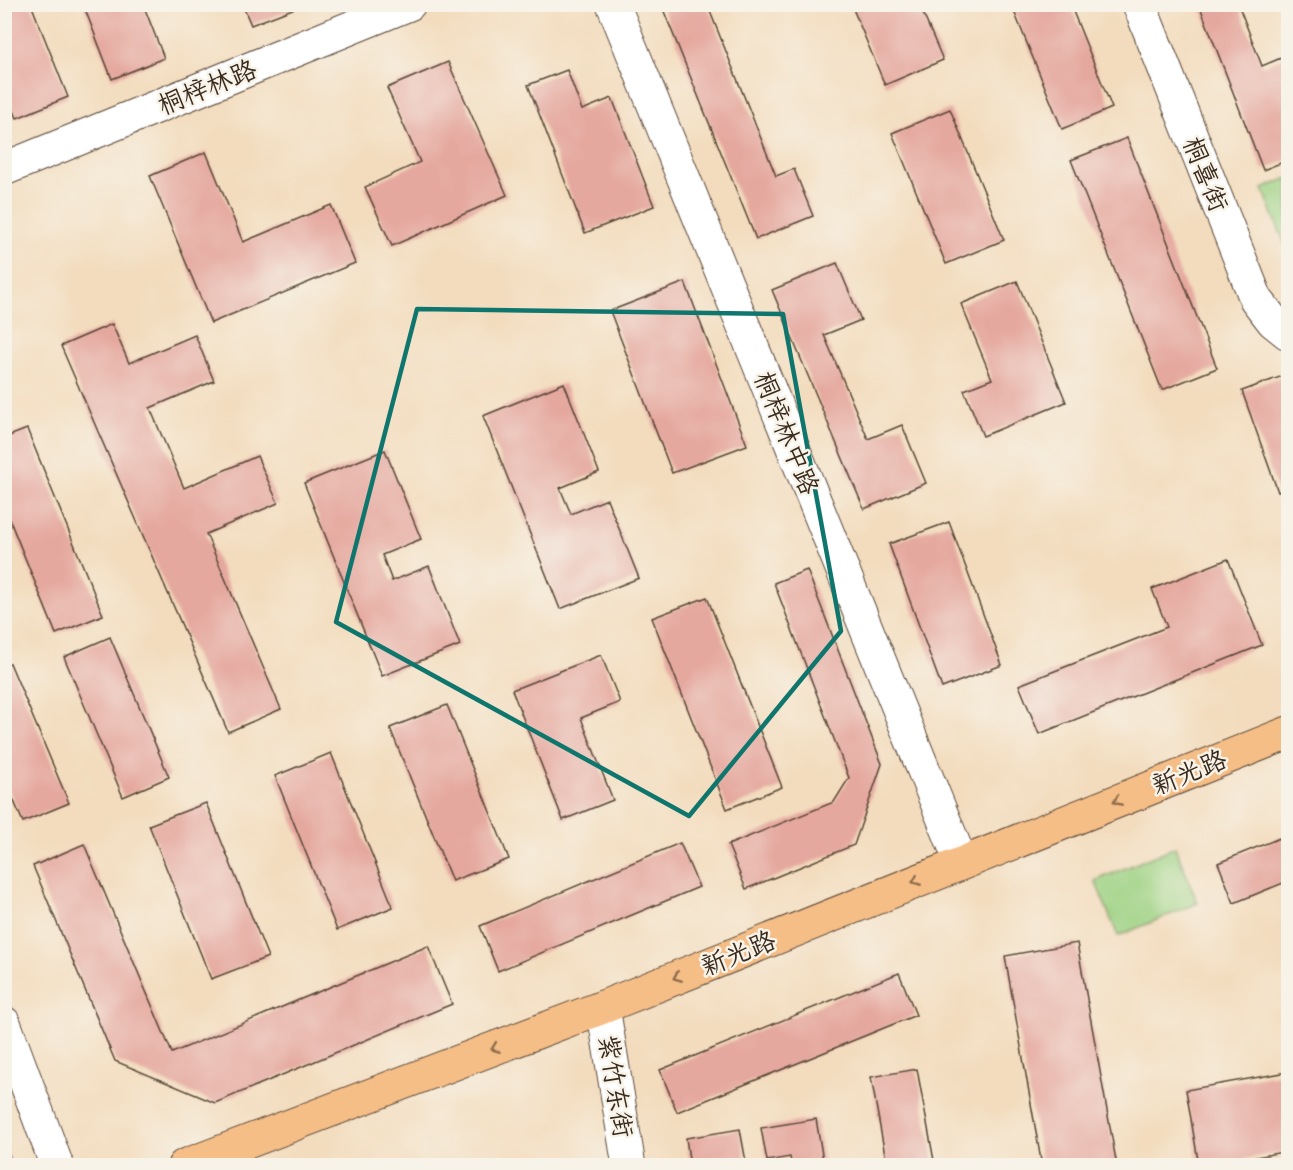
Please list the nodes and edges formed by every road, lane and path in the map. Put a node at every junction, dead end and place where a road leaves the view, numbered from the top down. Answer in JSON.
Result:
{"nodes":[{"id":1,"x":409,"y":4,"type":"edge"},
{"id":2,"x":613,"y":4,"type":"edge"},
{"id":3,"x":1139,"y":4,"type":"edge"},
{"id":4,"x":4,"y":169,"type":"edge"},
{"id":5,"x":1288,"y":333,"type":"edge"},
{"id":6,"x":1288,"y":733,"type":"edge"},
{"id":7,"x":961,"y":862,"type":"junction"},
{"id":8,"x":603,"y":1007,"type":"junction"},
{"id":9,"x":4,"y":1023,"type":"edge"},
{"id":10,"x":57,"y":1166,"type":"edge"},
{"id":11,"x":184,"y":1166,"type":"edge"},
{"id":12,"x":629,"y":1166,"type":"edge"}],
"edges":[{"from":1,"to":4,"type":"street","name":"桐梓林路"},
{"from":2,"to":7,"type":"street","name":"桐梓林中路"},
{"from":3,"to":5,"type":"street","name":"桐喜街"},
{"from":6,"to":7,"type":"main road","name":"新光路","one_way":true},
{"from":7,"to":8,"type":"main road","name":"新光路","one_way":true},
{"from":8,"to":11,"type":"main road","name":"新光路","one_way":true},
{"from":8,"to":12,"type":"street","name":"紫竹东街"},
{"from":9,"to":10,"type":"street"}]}
